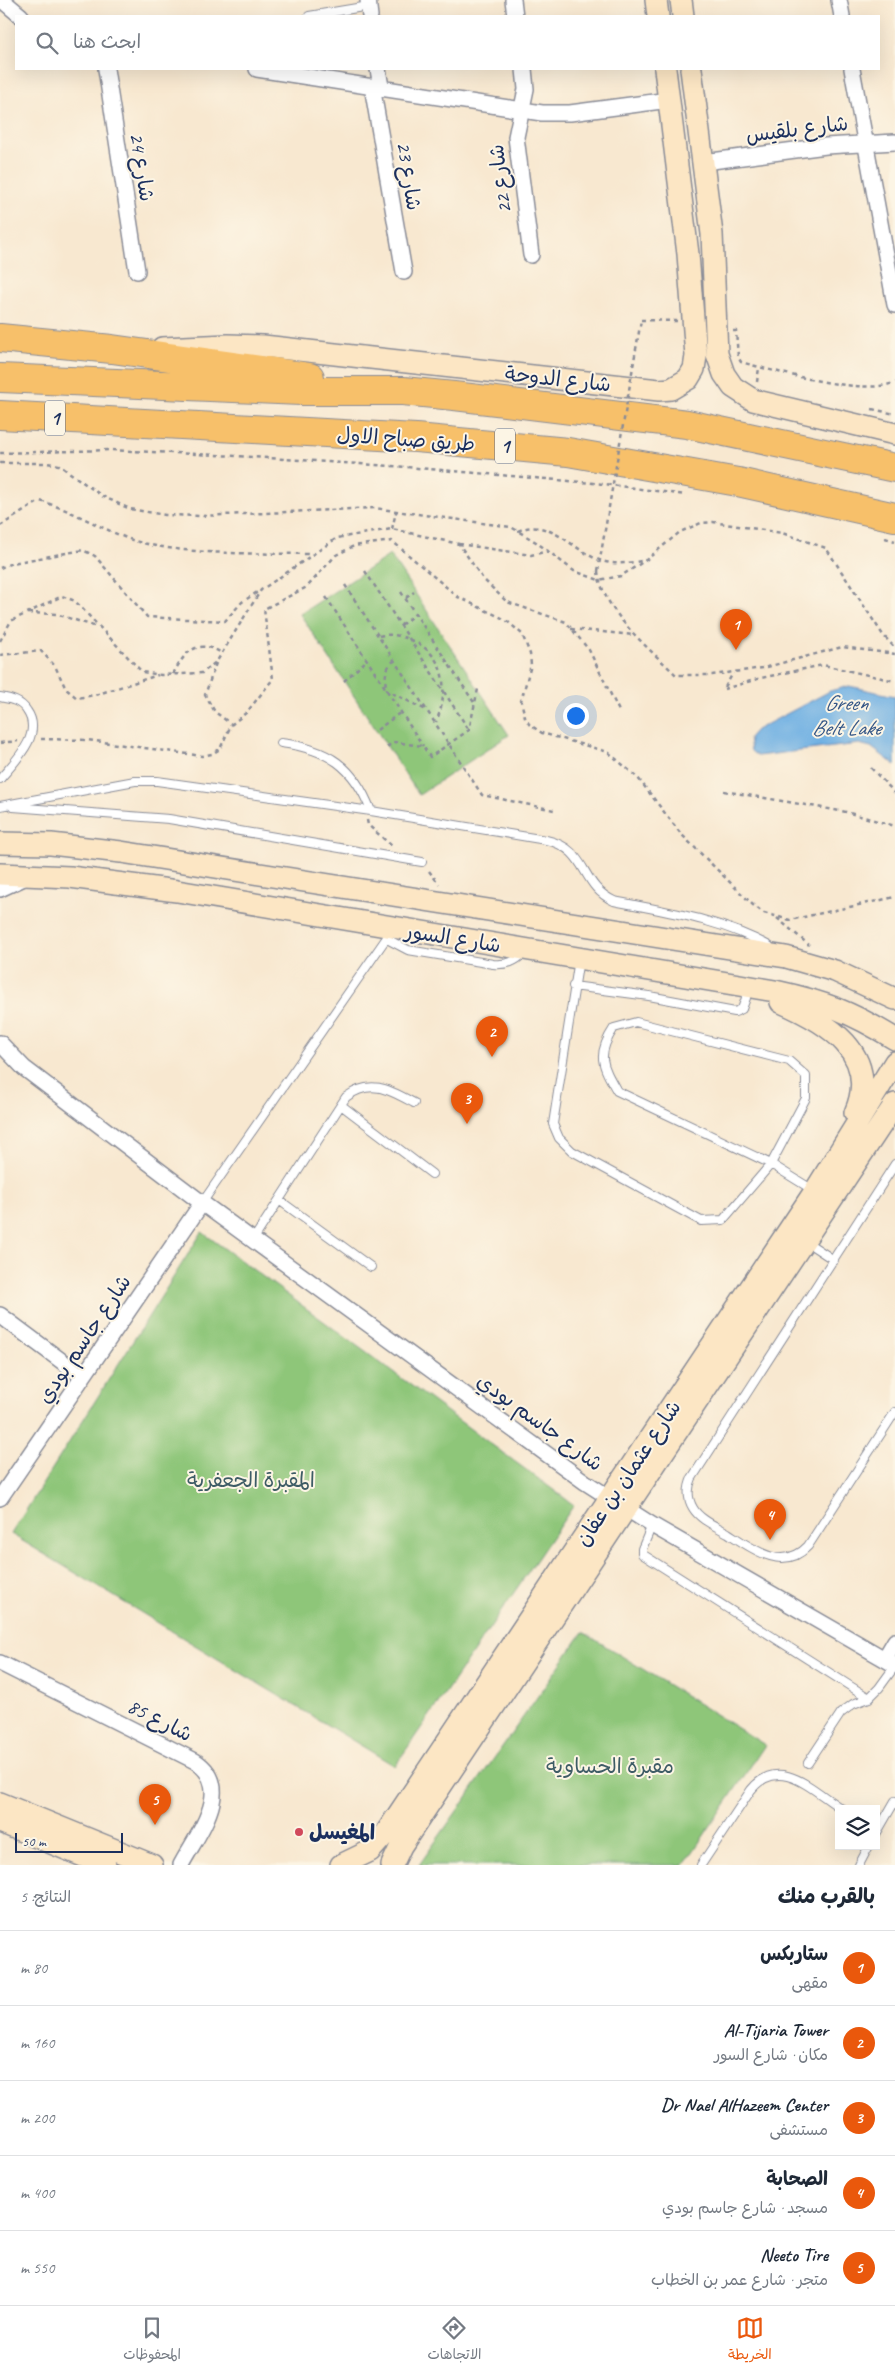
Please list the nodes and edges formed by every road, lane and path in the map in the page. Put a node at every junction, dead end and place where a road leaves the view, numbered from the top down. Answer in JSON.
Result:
{"nodes":[{"id":1,"x":2,"y":0,"type":"edge"},
{"id":2,"x":513,"y":0,"type":"edge"},
{"id":3,"x":656,"y":0,"type":"edge"},
{"id":4,"x":681,"y":0,"type":"edge"},
{"id":5,"x":839,"y":0,"type":"edge"},
{"id":6,"x":369,"y":7,"type":"edge"},
{"id":7,"x":20,"y":15,"type":"edge"},
{"id":8,"x":316,"y":15,"type":"edge"},
{"id":9,"x":516,"y":15,"type":"edge"},
{"id":10,"x":658,"y":15,"type":"edge"},
{"id":11,"x":684,"y":15,"type":"edge"},
{"id":12,"x":842,"y":15,"type":"edge"},
{"id":13,"x":106,"y":70,"type":"edge"},
{"id":14,"x":269,"y":70,"type":"edge"},
{"id":15,"x":378,"y":70,"type":"edge"},
{"id":16,"x":524,"y":70,"type":"edge"},
{"id":17,"x":665,"y":70,"type":"edge"},
{"id":18,"x":691,"y":70,"type":"edge"},
{"id":19,"x":852,"y":70,"type":"edge"},
{"id":20,"x":294,"y":72,"type":"edge"},
{"id":21,"x":377,"y":87,"type":"junction"},
{"id":22,"x":669,"y":100,"type":"junction"},
{"id":23,"x":522,"y":111,"type":"junction"},
{"id":24,"x":895,"y":142,"type":"edge"},
{"id":25,"x":866,"y":143,"type":"junction"},
{"id":26,"x":704,"y":162,"type":"junction"},
{"id":27,"x":688,"y":254,"type":"junction"},
{"id":28,"x":532,"y":255,"type":"dead end"},
{"id":29,"x":713,"y":259,"type":"junction"},
{"id":30,"x":137,"y":271,"type":"dead end"},
{"id":31,"x":404,"y":272,"type":"dead end"},
{"id":32,"x":895,"y":305,"type":"edge"},
{"id":33,"x":667,"y":321,"type":"dead end"},
{"id":34,"x":715,"y":332,"type":"junction"},
{"id":35,"x":0,"y":338,"type":"edge"},
{"id":36,"x":112,"y":350,"type":"junction"},
{"id":37,"x":0,"y":378,"type":"edge"},
{"id":38,"x":895,"y":382,"type":"edge"},
{"id":39,"x":403,"y":392,"type":"junction"},
{"id":40,"x":0,"y":415,"type":"edge"},
{"id":41,"x":110,"y":421,"type":"junction"},
{"id":42,"x":0,"y":432,"type":"edge"},
{"id":43,"x":895,"y":434,"type":"edge"},
{"id":44,"x":0,"y":453,"type":"edge"},
{"id":45,"x":0,"y":463,"type":"edge"},
{"id":46,"x":895,"y":468,"type":"edge"},
{"id":47,"x":693,"y":496,"type":"dead end"},
{"id":48,"x":396,"y":512,"type":"junction"},
{"id":49,"x":0,"y":526,"type":"edge"},
{"id":50,"x":887,"y":527,"type":"edge"},
{"id":51,"x":392,"y":530,"type":"junction"},
{"id":52,"x":518,"y":531,"type":"junction"},
{"id":53,"x":895,"y":541,"type":"edge"},
{"id":54,"x":459,"y":544,"type":"junction"},
{"id":55,"x":549,"y":551,"type":"junction"},
{"id":56,"x":314,"y":554,"type":"junction"},
{"id":57,"x":646,"y":560,"type":"junction"},
{"id":58,"x":0,"y":568,"type":"edge"},
{"id":59,"x":365,"y":571,"type":"dead end"},
{"id":60,"x":599,"y":580,"type":"junction"},
{"id":61,"x":345,"y":585,"type":"dead end"},
{"id":62,"x":260,"y":590,"type":"junction"},
{"id":63,"x":401,"y":592,"type":"dead end"},
{"id":64,"x":414,"y":592,"type":"dead end"},
{"id":65,"x":326,"y":597,"type":"dead end"},
{"id":66,"x":406,"y":598,"type":"junction"},
{"id":67,"x":28,"y":613,"type":"junction"},
{"id":68,"x":416,"y":614,"type":"junction"},
{"id":69,"x":400,"y":625,"type":"junction"},
{"id":70,"x":99,"y":627,"type":"junction"},
{"id":71,"x":571,"y":629,"type":"junction"},
{"id":72,"x":634,"y":635,"type":"junction"},
{"id":73,"x":379,"y":636,"type":"junction"},
{"id":74,"x":411,"y":640,"type":"junction"},
{"id":75,"x":0,"y":641,"type":"edge"},
{"id":76,"x":895,"y":648,"type":"edge"},
{"id":77,"x":222,"y":653,"type":"junction"},
{"id":78,"x":895,"y":654,"type":"edge"},
{"id":79,"x":0,"y":655,"type":"edge"},
{"id":80,"x":367,"y":660,"type":"junction"},
{"id":81,"x":395,"y":660,"type":"junction"},
{"id":82,"x":217,"y":661,"type":"junction"},
{"id":83,"x":734,"y":672,"type":"junction"},
{"id":84,"x":172,"y":674,"type":"junction"},
{"id":85,"x":161,"y":675,"type":"junction"},
{"id":86,"x":344,"y":681,"type":"dead end"},
{"id":87,"x":895,"y":681,"type":"edge"},
{"id":88,"x":478,"y":689,"type":"dead end"},
{"id":89,"x":386,"y":690,"type":"junction"},
{"id":90,"x":445,"y":692,"type":"junction"},
{"id":91,"x":0,"y":698,"type":"edge"},
{"id":92,"x":475,"y":704,"type":"junction"},
{"id":93,"x":428,"y":710,"type":"junction"},
{"id":94,"x":401,"y":712,"type":"junction"},
{"id":95,"x":620,"y":713,"type":"dead end"},
{"id":96,"x":436,"y":722,"type":"junction"},
{"id":97,"x":231,"y":725,"type":"junction"},
{"id":98,"x":377,"y":730,"type":"dead end"},
{"id":99,"x":469,"y":730,"type":"junction"},
{"id":100,"x":30,"y":739,"type":"junction"},
{"id":101,"x":0,"y":743,"type":"edge"},
{"id":102,"x":281,"y":743,"type":"dead end"},
{"id":103,"x":450,"y":743,"type":"junction"},
{"id":104,"x":423,"y":746,"type":"junction"},
{"id":105,"x":388,"y":747,"type":"dead end"},
{"id":106,"x":871,"y":768,"type":"dead end"},
{"id":107,"x":0,"y":779,"type":"edge"},
{"id":108,"x":724,"y":792,"type":"dead end"},
{"id":109,"x":895,"y":793,"type":"edge"},
{"id":110,"x":3,"y":805,"type":"edge"},
{"id":111,"x":554,"y":810,"type":"dead end"},
{"id":112,"x":369,"y":811,"type":"junction"},
{"id":113,"x":895,"y":826,"type":"edge"},
{"id":114,"x":0,"y":843,"type":"edge"},
{"id":115,"x":403,"y":858,"type":"junction"},
{"id":116,"x":422,"y":862,"type":"dead end"},
{"id":117,"x":0,"y":874,"type":"edge"},
{"id":118,"x":30,"y":875,"type":"junction"},
{"id":119,"x":0,"y":889,"type":"edge"},
{"id":120,"x":895,"y":897,"type":"edge"},
{"id":121,"x":776,"y":918,"type":"junction"},
{"id":122,"x":390,"y":933,"type":"junction"},
{"id":123,"x":786,"y":957,"type":"junction"},
{"id":124,"x":579,"y":959,"type":"junction"},
{"id":125,"x":812,"y":963,"type":"junction"},
{"id":126,"x":744,"y":985,"type":"junction"},
{"id":127,"x":573,"y":986,"type":"junction"},
{"id":128,"x":895,"y":999,"type":"edge"},
{"id":129,"x":895,"y":1040,"type":"edge"},
{"id":130,"x":0,"y":1043,"type":"edge"},
{"id":131,"x":895,"y":1062,"type":"edge"},
{"id":132,"x":414,"y":1103,"type":"dead end"},
{"id":133,"x":895,"y":1104,"type":"edge"},
{"id":134,"x":341,"y":1105,"type":"junction"},
{"id":135,"x":895,"y":1120,"type":"edge"},
{"id":136,"x":838,"y":1151,"type":"junction"},
{"id":137,"x":771,"y":1164,"type":"junction"},
{"id":138,"x":895,"y":1164,"type":"edge"},
{"id":139,"x":851,"y":1169,"type":"junction"},
{"id":140,"x":432,"y":1174,"type":"dead end"},
{"id":141,"x":815,"y":1192,"type":"junction"},
{"id":142,"x":279,"y":1200,"type":"junction"},
{"id":143,"x":202,"y":1203,"type":"junction"},
{"id":144,"x":253,"y":1240,"type":"junction"},
{"id":145,"x":804,"y":1240,"type":"junction"},
{"id":146,"x":834,"y":1260,"type":"junction"},
{"id":147,"x":371,"y":1266,"type":"dead end"},
{"id":148,"x":0,"y":1315,"type":"edge"},
{"id":149,"x":83,"y":1377,"type":"junction"},
{"id":150,"x":895,"y":1412,"type":"edge"},
{"id":151,"x":0,"y":1498,"type":"edge"},
{"id":152,"x":619,"y":1504,"type":"junction"},
{"id":153,"x":652,"y":1525,"type":"junction"},
{"id":154,"x":895,"y":1641,"type":"edge"},
{"id":155,"x":0,"y":1663,"type":"edge"},
{"id":156,"x":892,"y":1663,"type":"edge"},
{"id":157,"x":869,"y":1698,"type":"junction"},
{"id":158,"x":808,"y":1763,"type":"dead end"},
{"id":159,"x":895,"y":1801,"type":"edge"},
{"id":160,"x":0,"y":1803,"type":"edge"},
{"id":161,"x":835,"y":1805,"type":"edge"},
{"id":162,"x":0,"y":1822,"type":"edge"},
{"id":163,"x":880,"y":1827,"type":"edge"},
{"id":164,"x":867,"y":1850,"type":"edge"},
{"id":165,"x":105,"y":1865,"type":"edge"},
{"id":166,"x":152,"y":1865,"type":"edge"},
{"id":167,"x":181,"y":1865,"type":"edge"},
{"id":168,"x":341,"y":1865,"type":"edge"},
{"id":169,"x":392,"y":1865,"type":"edge"},
{"id":170,"x":701,"y":1865,"type":"edge"},
{"id":171,"x":859,"y":1865,"type":"edge"}],
"edges":[{"from":1,"to":7,"type":"street"},
{"from":2,"to":9,"type":"street"},
{"from":3,"to":10,"type":"street"},
{"from":4,"to":11,"type":"street"},
{"from":5,"to":12,"type":"street"},
{"from":6,"to":8,"type":"lane"},
{"from":13,"to":30,"type":"street","name":"شارع 24"},
{"from":14,"to":20,"type":"street"},
{"from":15,"to":21,"type":"street","name":"شارع 23"},
{"from":16,"to":23,"type":"street","name":"شارع 22"},
{"from":17,"to":22,"type":"street","name":"شارع الدوحة"},
{"from":18,"to":26,"type":"street"},
{"from":19,"to":25,"type":"street"},
{"from":20,"to":21,"type":"street"},
{"from":21,"to":23,"type":"street"},
{"from":21,"to":31,"type":"street","name":"شارع 23"},
{"from":22,"to":23,"type":"street"},
{"from":22,"to":27,"type":"street","name":"شارع الدوحة"},
{"from":23,"to":28,"type":"street","name":"شارع 22"},
{"from":24,"to":25,"type":"street","name":"شارع بلقيس"},
{"from":25,"to":26,"type":"street","name":"شارع بلقيس"},
{"from":25,"to":32,"type":"street"},
{"from":26,"to":29,"type":"street"},
{"from":27,"to":29,"type":"street"},
{"from":27,"to":36,"type":"street","name":"شارع الدوحة"},
{"from":29,"to":34,"type":"street"},
{"from":33,"to":60,"type":"path","bridge":true},
{"from":34,"to":38,"type":"path"},
{"from":34,"to":43,"type":"street"},
{"from":35,"to":36,"type":"highway"},
{"from":36,"to":39,"type":"highway"},
{"from":37,"to":39,"type":"highway","name":"طريق صباح الاول","number":"1"},
{"from":39,"to":46,"type":"highway","name":"طريق صباح الاول","number":"1"},
{"from":40,"to":41,"type":"highway","name":"طريق صباح الاول","number":"1"},
{"from":41,"to":42,"type":"highway"},
{"from":41,"to":50,"type":"highway","name":"طريق صباح الاول","number":"1"},
{"from":44,"to":47,"type":"path"},
{"from":45,"to":48,"type":"path"},
{"from":48,"to":51,"type":"path"},
{"from":48,"to":52,"type":"path"},
{"from":49,"to":56,"type":"path"},
{"from":50,"to":53,"type":"path"},
{"from":51,"to":54,"type":"path"},
{"from":51,"to":56,"type":"path"},
{"from":52,"to":55,"type":"path"},
{"from":52,"to":57,"type":"path"},
{"from":54,"to":55,"type":"path"},
{"from":54,"to":71,"type":"path"},
{"from":55,"to":60,"type":"path"},
{"from":56,"to":62,"type":"path"},
{"from":57,"to":60,"type":"path"},
{"from":57,"to":76,"type":"path"},
{"from":58,"to":62,"type":"path"},
{"from":59,"to":69,"type":"path"},
{"from":60,"to":72,"type":"path"},
{"from":61,"to":73,"type":"path"},
{"from":62,"to":77,"type":"path"},
{"from":63,"to":66,"type":"path"},
{"from":64,"to":66,"type":"path"},
{"from":65,"to":80,"type":"path"},
{"from":66,"to":68,"type":"path"},
{"from":67,"to":70,"type":"path"},
{"from":67,"to":70,"type":"path"},
{"from":67,"to":75,"type":"path"},
{"from":68,"to":69,"type":"path"},
{"from":68,"to":92,"type":"path"},
{"from":69,"to":74,"type":"path"},
{"from":70,"to":85,"type":"path"},
{"from":71,"to":72,"type":"path"},
{"from":71,"to":95,"type":"path"},
{"from":72,"to":83,"type":"path"},
{"from":73,"to":74,"type":"path"},
{"from":73,"to":81,"type":"path"},
{"from":74,"to":90,"type":"path"},
{"from":74,"to":90,"type":"path"},
{"from":77,"to":82,"type":"path"},
{"from":77,"to":84,"type":"path"},
{"from":78,"to":83,"type":"path"},
{"from":79,"to":85,"type":"path"},
{"from":80,"to":86,"type":"path"},
{"from":80,"to":89,"type":"path"},
{"from":81,"to":89,"type":"path"},
{"from":81,"to":93,"type":"path"},
{"from":82,"to":84,"type":"path"},
{"from":82,"to":97,"type":"path"},
{"from":83,"to":87,"type":"path"},
{"from":84,"to":85,"type":"path"},
{"from":88,"to":92,"type":"path"},
{"from":89,"to":93,"type":"path"},
{"from":89,"to":94,"type":"path"},
{"from":90,"to":96,"type":"path"},
{"from":90,"to":99,"type":"path"},
{"from":91,"to":100,"type":"lane"},
{"from":92,"to":99,"type":"path"},
{"from":93,"to":96,"type":"path"},
{"from":94,"to":98,"type":"path"},
{"from":94,"to":104,"type":"path"},
{"from":96,"to":103,"type":"path"},
{"from":97,"to":100,"type":"path"},
{"from":97,"to":121,"type":"path"},
{"from":99,"to":103,"type":"path"},
{"from":100,"to":101,"type":"path"},
{"from":100,"to":107,"type":"lane"},
{"from":102,"to":112,"type":"lane"},
{"from":103,"to":104,"type":"path"},
{"from":103,"to":111,"type":"path"},
{"from":104,"to":105,"type":"path"},
{"from":106,"to":109,"type":"path"},
{"from":108,"to":113,"type":"path"},
{"from":110,"to":112,"type":"lane"},
{"from":110,"to":115,"type":"lane"},
{"from":112,"to":115,"type":"path"},
{"from":112,"to":123,"type":"lane"},
{"from":114,"to":123,"type":"street","name":"شارع السور"},
{"from":115,"to":116,"type":"lane"},
{"from":117,"to":118,"type":"street","name":"شارع السور"},
{"from":118,"to":119,"type":"street"},
{"from":118,"to":122,"type":"street","name":"شارع السور"},
{"from":120,"to":121,"type":"path"},
{"from":121,"to":125,"type":"path"},
{"from":122,"to":124,"type":"street","name":"شارع السور"},
{"from":122,"to":143,"type":"lane"},
{"from":123,"to":125,"type":"street","name":"شارع السور"},
{"from":124,"to":126,"type":"street","name":"شارع السور"},
{"from":124,"to":127,"type":"lane"},
{"from":125,"to":128,"type":"street","name":"شارع السور"},
{"from":126,"to":127,"type":"lane"},
{"from":126,"to":129,"type":"street","name":"شارع السور"},
{"from":126,"to":136,"type":"street"},
{"from":127,"to":137,"type":"lane"},
{"from":130,"to":143,"type":"street","name":"شارع جاسم بودي"},
{"from":131,"to":136,"type":"street","name":"شارع عثمان بن عفان"},
{"from":132,"to":134,"type":"lane"},
{"from":133,"to":139,"type":"street","name":"شارع عثمان بن عفان"},
{"from":134,"to":140,"type":"lane"},
{"from":134,"to":142,"type":"lane"},
{"from":135,"to":139,"type":"street"},
{"from":136,"to":141,"type":"street","name":"شارع عثمان بن عفان"},
{"from":137,"to":137,"type":"lane"},
{"from":137,"to":141,"type":"lane"},
{"from":138,"to":146,"type":"lane"},
{"from":139,"to":145,"type":"street","name":"شارع عثمان بن عفان"},
{"from":141,"to":152,"type":"street","name":"شارع عثمان بن عفان"},
{"from":142,"to":144,"type":"lane"},
{"from":142,"to":147,"type":"lane"},
{"from":143,"to":144,"type":"street","name":"شارع جاسم بودي"},
{"from":143,"to":149,"type":"street","name":"شارع جاسم بودي"},
{"from":144,"to":152,"type":"street","name":"شارع جاسم بودي"},
{"from":145,"to":146,"type":"lane"},
{"from":145,"to":152,"type":"street","name":"شارع عثمان بن عفان"},
{"from":146,"to":150,"type":"lane"},
{"from":148,"to":149,"type":"street"},
{"from":149,"to":151,"type":"street","name":"شارع جاسم بودي"},
{"from":152,"to":153,"type":"street","name":"شارع جاسم بودي"},
{"from":152,"to":168,"type":"street","name":"شارع عثمان بن عفان"},
{"from":152,"to":169,"type":"street","name":"شارع عثمان بن عفان"},
{"from":153,"to":156,"type":"street","name":"شارع جاسم بودي"},
{"from":153,"to":157,"type":"lane"},
{"from":154,"to":156,"type":"street"},
{"from":155,"to":167,"type":"street","name":"شارع 85"},
{"from":156,"to":157,"type":"lane"},
{"from":157,"to":158,"type":"lane"},
{"from":159,"to":163,"type":"lane"},
{"from":160,"to":166,"type":"street"},
{"from":161,"to":170,"type":"lane"},
{"from":162,"to":165,"type":"street"},
{"from":164,"to":171,"type":"lane"}]}
